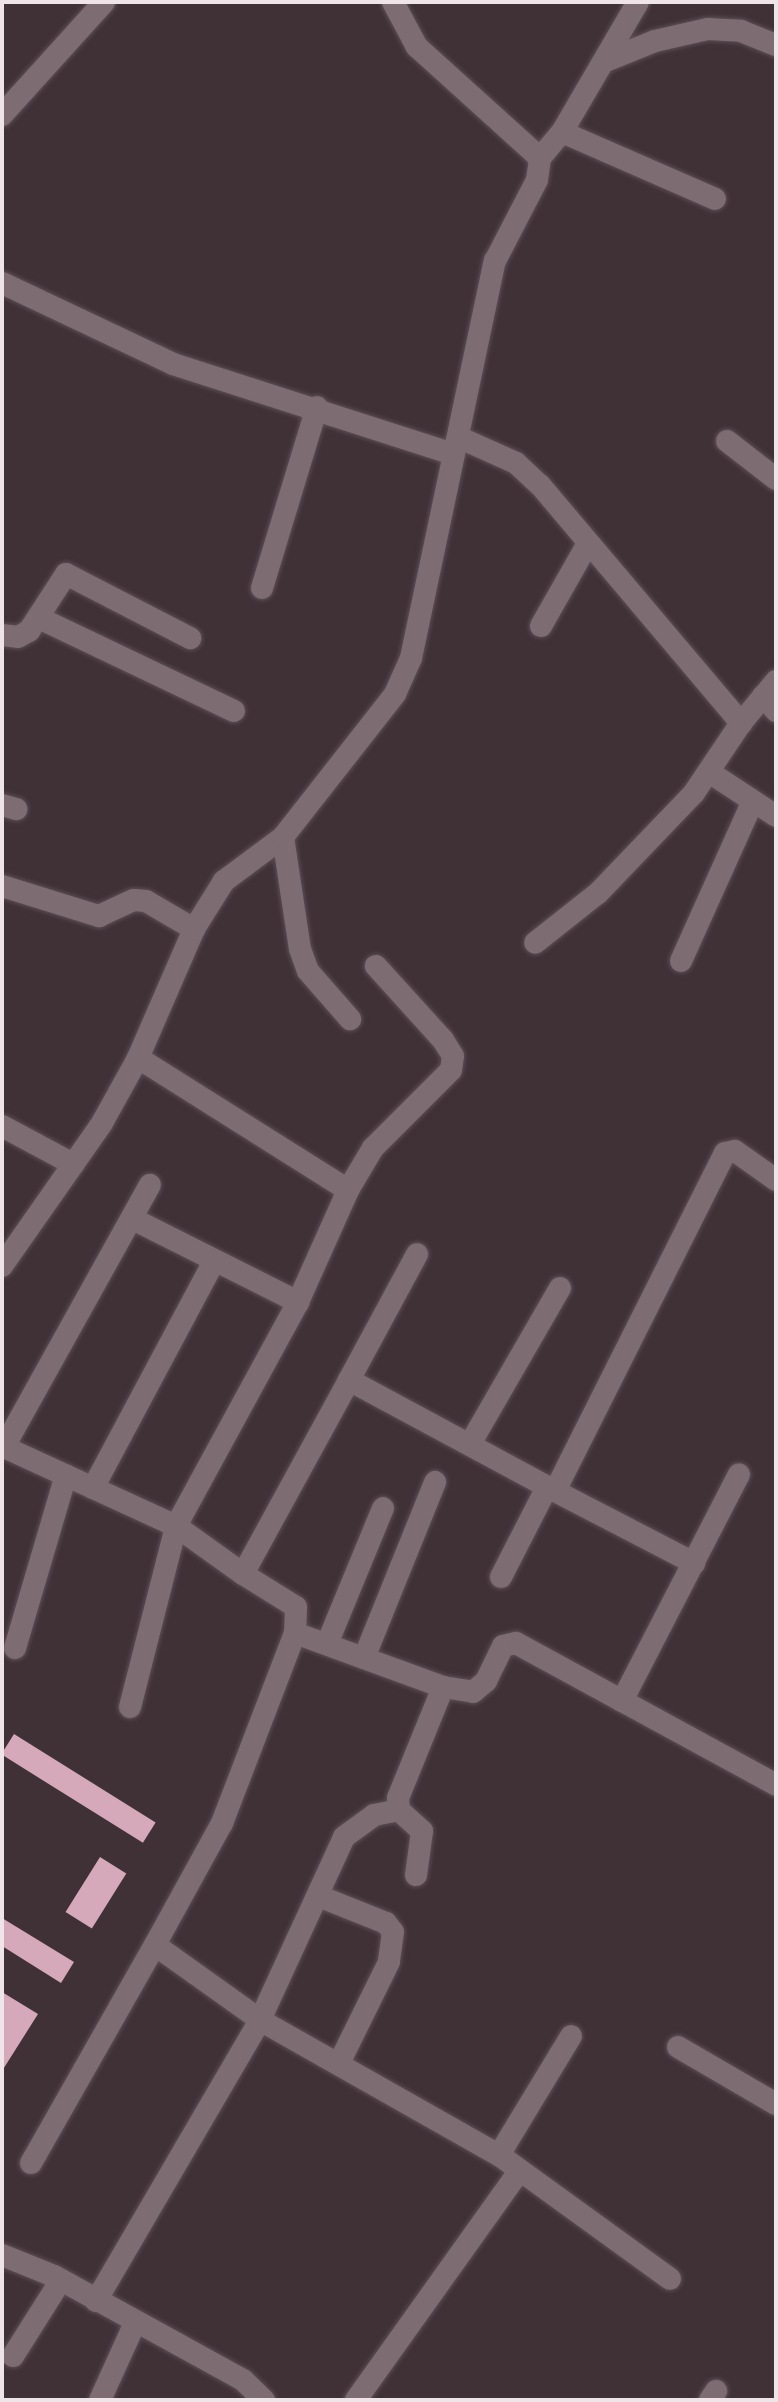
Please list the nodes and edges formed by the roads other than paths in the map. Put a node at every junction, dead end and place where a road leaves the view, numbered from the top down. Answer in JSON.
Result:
{"nodes":[{"id":1,"x":104,"y":2,"type":"edge"},
{"id":2,"x":393,"y":2,"type":"edge"},
{"id":3,"x":638,"y":2,"type":"edge"},
{"id":4,"x":776,"y":45,"type":"edge"},
{"id":5,"x":603,"y":62,"type":"junction"},
{"id":6,"x":2,"y":115,"type":"edge"},
{"id":7,"x":562,"y":132,"type":"junction"},
{"id":8,"x":540,"y":158,"type":"junction"},
{"id":9,"x":715,"y":199,"type":"dead end"},
{"id":10,"x":2,"y":283,"type":"edge"},
{"id":11,"x":317,"y":407,"type":"junction"},
{"id":12,"x":727,"y":441,"type":"dead end"},
{"id":13,"x":456,"y":445,"type":"junction"},
{"id":14,"x":776,"y":479,"type":"edge"},
{"id":15,"x":587,"y":545,"type":"junction"},
{"id":16,"x":262,"y":588,"type":"dead end"},
{"id":17,"x":39,"y":618,"type":"junction"},
{"id":18,"x":541,"y":626,"type":"dead end"},
{"id":19,"x":2,"y":635,"type":"edge"},
{"id":20,"x":190,"y":638,"type":"dead end"},
{"id":21,"x":772,"y":696,"type":"edge"},
{"id":22,"x":234,"y":711,"type":"dead end"},
{"id":23,"x":741,"y":723,"type":"junction"},
{"id":24,"x":709,"y":772,"type":"junction"},
{"id":25,"x":753,"y":801,"type":"junction"},
{"id":26,"x":776,"y":816,"type":"edge"},
{"id":27,"x":283,"y":837,"type":"junction"},
{"id":28,"x":2,"y":886,"type":"edge"},
{"id":29,"x":194,"y":929,"type":"junction"},
{"id":30,"x":535,"y":943,"type":"dead end"},
{"id":31,"x":681,"y":961,"type":"dead end"},
{"id":32,"x":376,"y":966,"type":"dead end"},
{"id":33,"x":350,"y":1019,"type":"dead end"},
{"id":34,"x":138,"y":1058,"type":"junction"},
{"id":35,"x":2,"y":1126,"type":"edge"},
{"id":36,"x":73,"y":1164,"type":"junction"},
{"id":37,"x":776,"y":1180,"type":"edge"},
{"id":38,"x":150,"y":1185,"type":"dead end"},
{"id":39,"x":348,"y":1190,"type":"junction"},
{"id":40,"x":133,"y":1219,"type":"junction"},
{"id":41,"x":417,"y":1254,"type":"dead end"},
{"id":42,"x":4,"y":1257,"type":"edge"},
{"id":43,"x":214,"y":1261,"type":"junction"},
{"id":44,"x":560,"y":1288,"type":"dead end"},
{"id":45,"x":298,"y":1302,"type":"junction"},
{"id":46,"x":349,"y":1380,"type":"junction"},
{"id":47,"x":470,"y":1444,"type":"junction"},
{"id":48,"x":3,"y":1446,"type":"edge"},
{"id":49,"x":739,"y":1474,"type":"dead end"},
{"id":50,"x":66,"y":1475,"type":"junction"},
{"id":51,"x":435,"y":1482,"type":"dead end"},
{"id":52,"x":93,"y":1488,"type":"junction"},
{"id":53,"x":551,"y":1489,"type":"junction"},
{"id":54,"x":383,"y":1508,"type":"dead end"},
{"id":55,"x":176,"y":1526,"type":"junction"},
{"id":56,"x":694,"y":1563,"type":"junction"},
{"id":57,"x":243,"y":1574,"type":"junction"},
{"id":58,"x":501,"y":1577,"type":"dead end"},
{"id":59,"x":295,"y":1633,"type":"junction"},
{"id":60,"x":327,"y":1644,"type":"junction"},
{"id":61,"x":15,"y":1648,"type":"dead end"},
{"id":62,"x":364,"y":1658,"type":"junction"},
{"id":63,"x":443,"y":1687,"type":"junction"},
{"id":64,"x":622,"y":1701,"type":"junction"},
{"id":65,"x":130,"y":1707,"type":"dead end"},
{"id":66,"x":776,"y":1785,"type":"edge"},
{"id":67,"x":399,"y":1810,"type":"junction"},
{"id":68,"x":416,"y":1875,"type":"dead end"},
{"id":69,"x":321,"y":1897,"type":"junction"},
{"id":70,"x":155,"y":1945,"type":"junction"},
{"id":71,"x":260,"y":2020,"type":"junction"},
{"id":72,"x":571,"y":2036,"type":"dead end"},
{"id":73,"x":678,"y":2047,"type":"dead end"},
{"id":74,"x":339,"y":2063,"type":"junction"},
{"id":75,"x":776,"y":2104,"type":"edge"},
{"id":76,"x":499,"y":2155,"type":"junction"},
{"id":77,"x":31,"y":2163,"type":"dead end"},
{"id":78,"x":518,"y":2173,"type":"junction"},
{"id":79,"x":2,"y":2255,"type":"edge"},
{"id":80,"x":670,"y":2279,"type":"dead end"},
{"id":81,"x":61,"y":2280,"type":"junction"},
{"id":82,"x":96,"y":2301,"type":"junction"},
{"id":83,"x":135,"y":2323,"type":"junction"},
{"id":84,"x":13,"y":2356,"type":"dead end"},
{"id":85,"x":100,"y":2400,"type":"edge"},
{"id":86,"x":264,"y":2400,"type":"edge"},
{"id":87,"x":356,"y":2400,"type":"edge"}],
"edges":[{"from":1,"to":6,"type":"street"},
{"from":2,"to":8,"type":"street"},
{"from":3,"to":5,"type":"street"},
{"from":4,"to":5,"type":"street"},
{"from":5,"to":7,"type":"street"},
{"from":7,"to":8,"type":"street"},
{"from":7,"to":9,"type":"street"},
{"from":8,"to":13,"type":"street"},
{"from":10,"to":11,"type":"street"},
{"from":11,"to":13,"type":"street"},
{"from":11,"to":16,"type":"street"},
{"from":12,"to":14,"type":"street"},
{"from":13,"to":15,"type":"street"},
{"from":13,"to":27,"type":"street"},
{"from":15,"to":18,"type":"street"},
{"from":15,"to":23,"type":"street"},
{"from":17,"to":19,"type":"street"},
{"from":17,"to":20,"type":"street"},
{"from":17,"to":22,"type":"street"},
{"from":21,"to":23,"type":"street"},
{"from":23,"to":24,"type":"street"},
{"from":24,"to":25,"type":"street"},
{"from":24,"to":30,"type":"street"},
{"from":25,"to":26,"type":"street"},
{"from":25,"to":31,"type":"street"},
{"from":27,"to":29,"type":"street"},
{"from":27,"to":33,"type":"street"},
{"from":28,"to":29,"type":"street"},
{"from":29,"to":34,"type":"street"},
{"from":32,"to":39,"type":"street"},
{"from":34,"to":36,"type":"street"},
{"from":34,"to":39,"type":"street"},
{"from":35,"to":36,"type":"street"},
{"from":36,"to":42,"type":"street"},
{"from":37,"to":53,"type":"street"},
{"from":38,"to":40,"type":"street"},
{"from":39,"to":45,"type":"street"},
{"from":40,"to":43,"type":"street"},
{"from":40,"to":48,"type":"street"},
{"from":41,"to":46,"type":"street"},
{"from":43,"to":45,"type":"street"},
{"from":43,"to":52,"type":"street"},
{"from":44,"to":47,"type":"street"},
{"from":45,"to":55,"type":"street"},
{"from":46,"to":47,"type":"street"},
{"from":46,"to":57,"type":"street"},
{"from":47,"to":53,"type":"street"},
{"from":48,"to":50,"type":"street"},
{"from":49,"to":56,"type":"street"},
{"from":50,"to":52,"type":"street"},
{"from":50,"to":61,"type":"street"},
{"from":51,"to":62,"type":"street"},
{"from":52,"to":55,"type":"street"},
{"from":53,"to":56,"type":"street"},
{"from":53,"to":58,"type":"street"},
{"from":54,"to":60,"type":"street"},
{"from":55,"to":57,"type":"street"},
{"from":55,"to":65,"type":"street"},
{"from":56,"to":64,"type":"street"},
{"from":57,"to":59,"type":"street"},
{"from":59,"to":60,"type":"street"},
{"from":59,"to":70,"type":"street"},
{"from":60,"to":62,"type":"street"},
{"from":62,"to":63,"type":"street"},
{"from":63,"to":64,"type":"street"},
{"from":63,"to":67,"type":"street"},
{"from":64,"to":66,"type":"street"},
{"from":67,"to":68,"type":"street"},
{"from":67,"to":69,"type":"street"},
{"from":69,"to":71,"type":"street"},
{"from":69,"to":74,"type":"street"},
{"from":70,"to":71,"type":"street"},
{"from":70,"to":77,"type":"street"},
{"from":71,"to":74,"type":"street"},
{"from":71,"to":82,"type":"street"},
{"from":72,"to":76,"type":"street"},
{"from":73,"to":75,"type":"street"},
{"from":74,"to":76,"type":"street"},
{"from":76,"to":78,"type":"street"},
{"from":78,"to":80,"type":"street"},
{"from":78,"to":87,"type":"street"},
{"from":79,"to":81,"type":"street"},
{"from":81,"to":82,"type":"street"},
{"from":81,"to":84,"type":"street"},
{"from":82,"to":83,"type":"street"},
{"from":83,"to":85,"type":"street"},
{"from":83,"to":86,"type":"street"}]}
